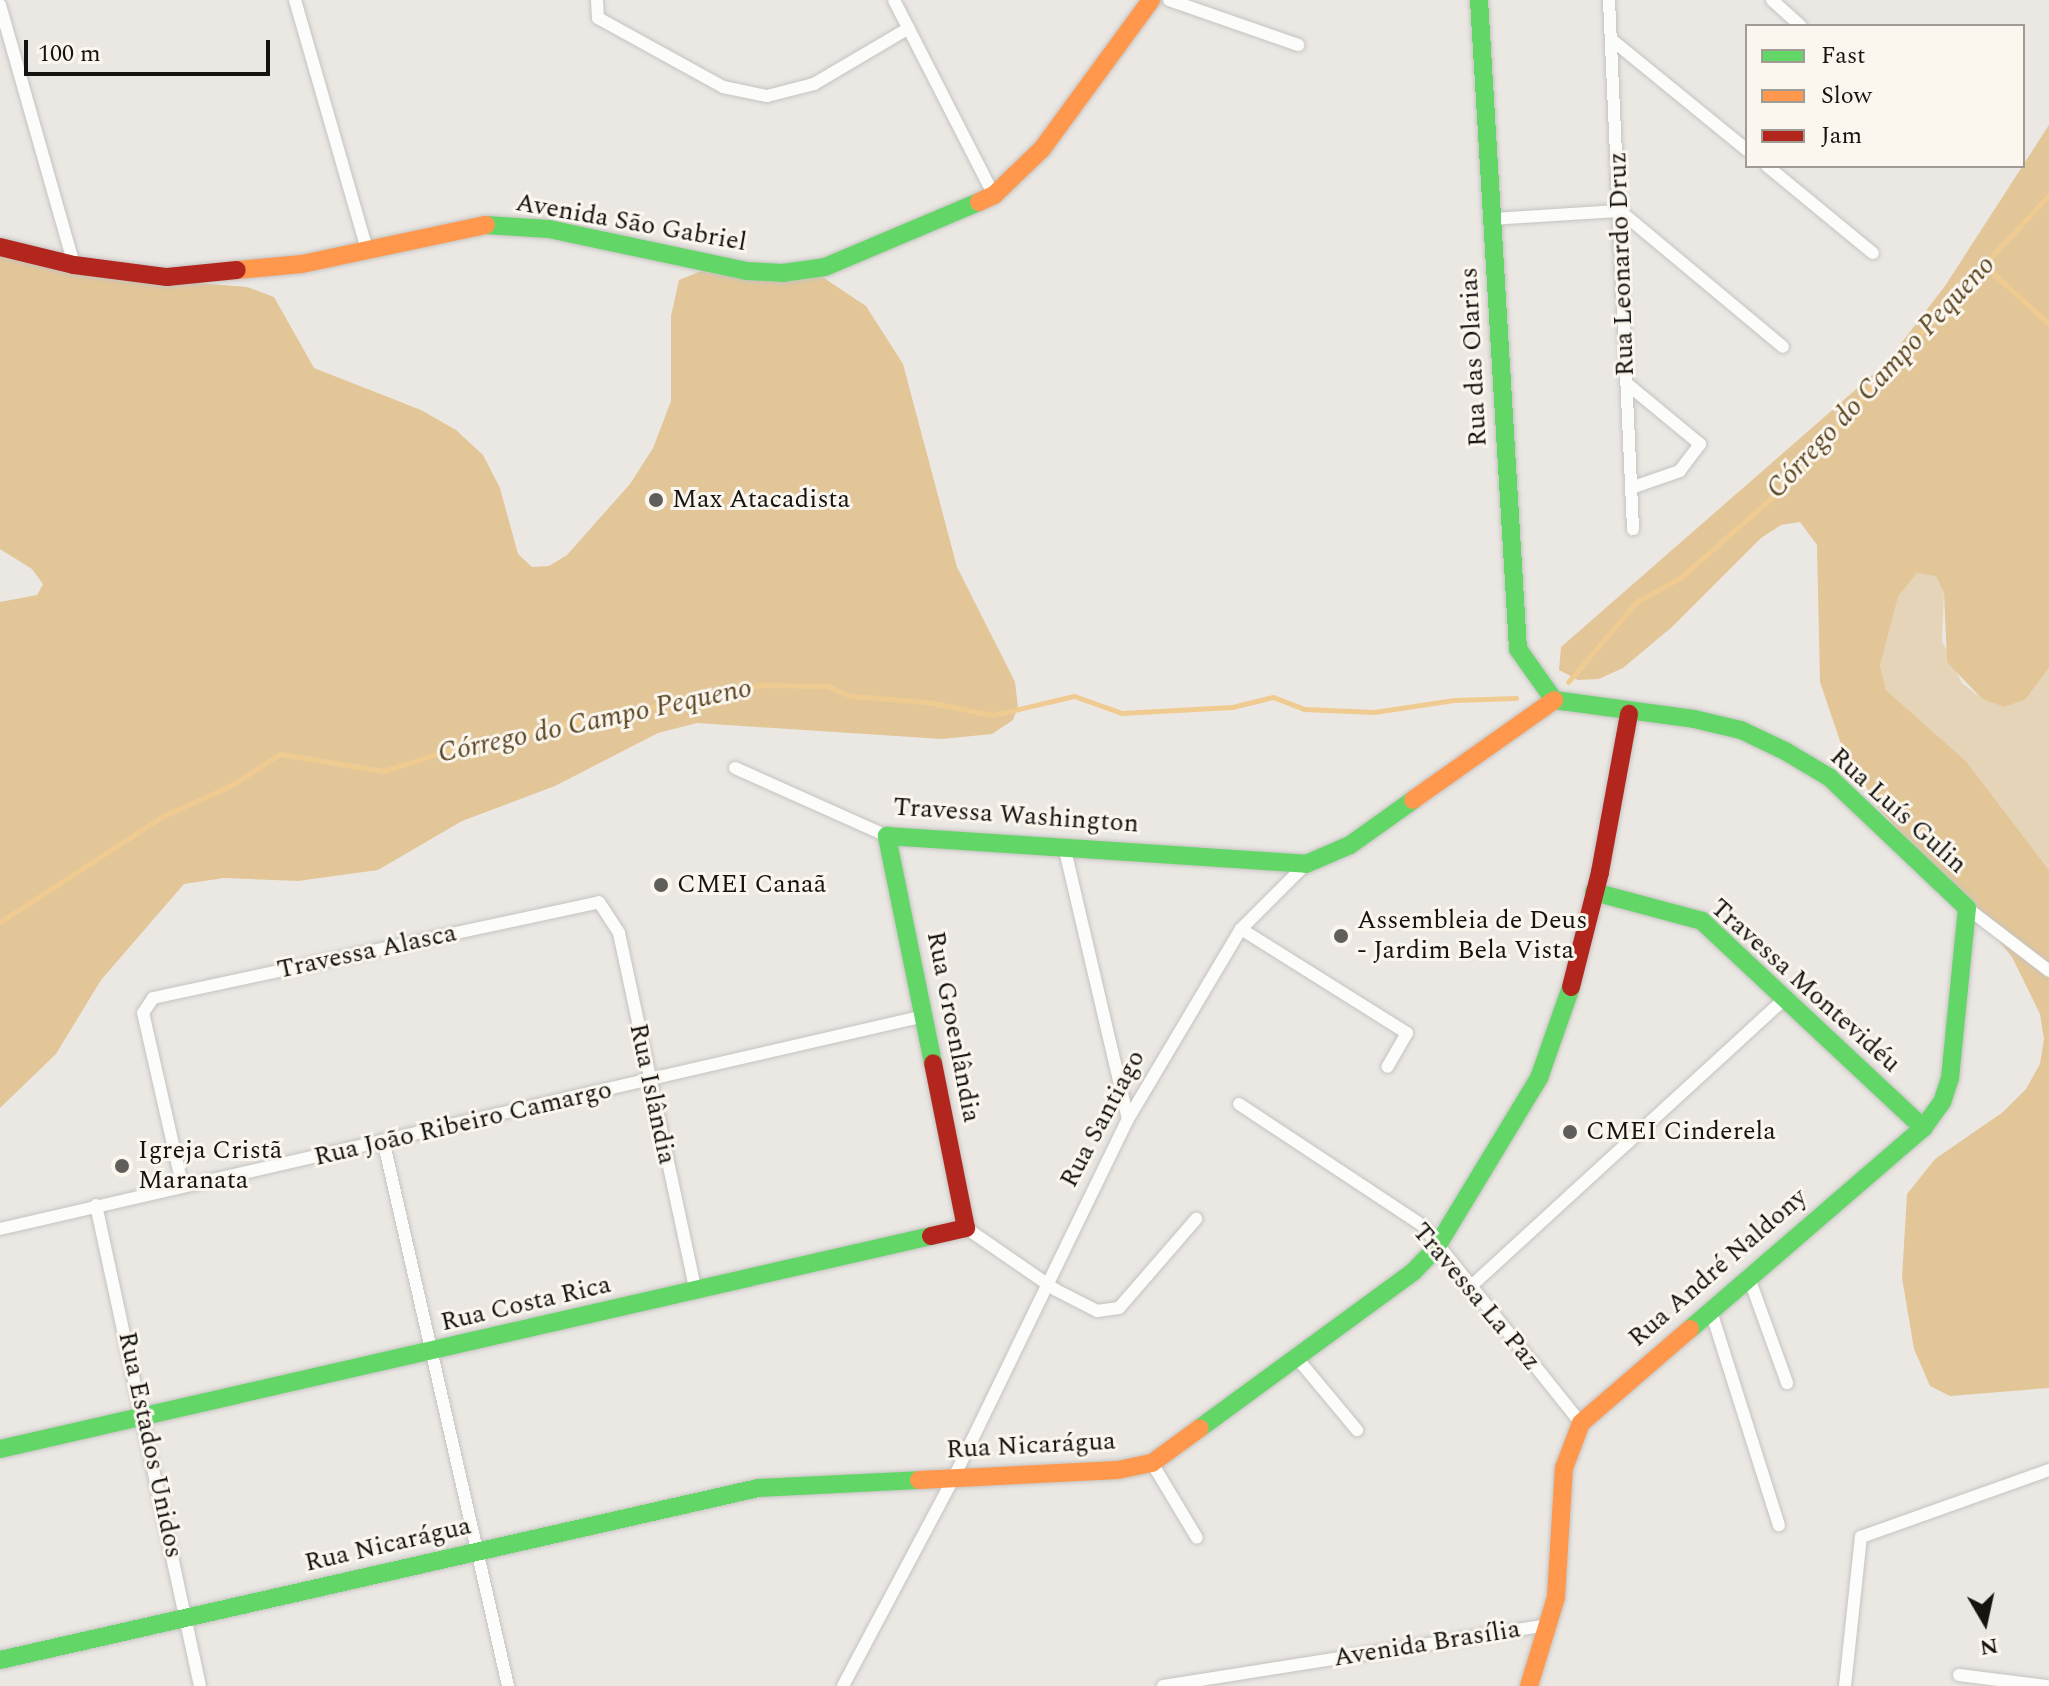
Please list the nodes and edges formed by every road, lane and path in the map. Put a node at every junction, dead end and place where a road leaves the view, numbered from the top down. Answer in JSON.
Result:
{"nodes":[{"id":1,"x":295,"y":0,"type":"edge"},
{"id":2,"x":1151,"y":0,"type":"edge"},
{"id":3,"x":1169,"y":0,"type":"edge"},
{"id":4,"x":1479,"y":0,"type":"edge"},
{"id":5,"x":1609,"y":0,"type":"edge"},
{"id":6,"x":1772,"y":0,"type":"edge"},
{"id":7,"x":596,"y":2,"type":"edge"},
{"id":8,"x":900,"y":2,"type":"edge"},
{"id":9,"x":0,"y":5,"type":"edge"},
{"id":10,"x":1799,"y":24,"type":"edge"},
{"id":11,"x":909,"y":28,"type":"junction"},
{"id":12,"x":1612,"y":40,"type":"junction"},
{"id":13,"x":1298,"y":45,"type":"dead end"},
{"id":14,"x":1745,"y":148,"type":"edge"},
{"id":15,"x":1769,"y":168,"type":"edge"},
{"id":16,"x":994,"y":195,"type":"junction"},
{"id":17,"x":1620,"y":211,"type":"junction"},
{"id":18,"x":1492,"y":219,"type":"junction"},
{"id":19,"x":0,"y":247,"type":"edge"},
{"id":20,"x":367,"y":249,"type":"junction"},
{"id":21,"x":1873,"y":253,"type":"dead end"},
{"id":22,"x":74,"y":265,"type":"junction"},
{"id":23,"x":1783,"y":347,"type":"dead end"},
{"id":24,"x":1626,"y":383,"type":"junction"},
{"id":25,"x":1631,"y":488,"type":"junction"},
{"id":26,"x":1633,"y":529,"type":"dead end"},
{"id":27,"x":1554,"y":700,"type":"junction"},
{"id":28,"x":1629,"y":714,"type":"junction"},
{"id":29,"x":735,"y":768,"type":"dead end"},
{"id":30,"x":887,"y":836,"type":"junction"},
{"id":31,"x":1064,"y":846,"type":"junction"},
{"id":32,"x":1306,"y":864,"type":"junction"},
{"id":33,"x":1594,"y":892,"type":"junction"},
{"id":34,"x":599,"y":902,"type":"joint"},
{"id":35,"x":1967,"y":908,"type":"junction"},
{"id":36,"x":1241,"y":929,"type":"junction"},
{"id":37,"x":2049,"y":971,"type":"edge"},
{"id":38,"x":1787,"y":997,"type":"junction"},
{"id":39,"x":924,"y":1016,"type":"junction"},
{"id":40,"x":1387,"y":1067,"type":"dead end"},
{"id":41,"x":648,"y":1083,"type":"junction"},
{"id":42,"x":1239,"y":1104,"type":"dead end"},
{"id":43,"x":1128,"y":1119,"type":"junction"},
{"id":44,"x":1923,"y":1128,"type":"junction"},
{"id":45,"x":384,"y":1144,"type":"junction"},
{"id":46,"x":182,"y":1184,"type":"junction"},
{"id":47,"x":96,"y":1205,"type":"junction"},
{"id":48,"x":1196,"y":1219,"type":"dead end"},
{"id":49,"x":966,"y":1228,"type":"junction"},
{"id":50,"x":0,"y":1229,"type":"edge"},
{"id":51,"x":1436,"y":1248,"type":"junction"},
{"id":52,"x":1748,"y":1275,"type":"junction"},
{"id":53,"x":1048,"y":1284,"type":"junction"},
{"id":54,"x":1469,"y":1288,"type":"junction"},
{"id":55,"x":696,"y":1292,"type":"junction"},
{"id":56,"x":1710,"y":1308,"type":"junction"},
{"id":57,"x":435,"y":1352,"type":"junction"},
{"id":58,"x":1297,"y":1358,"type":"junction"},
{"id":59,"x":1787,"y":1383,"type":"dead end"},
{"id":60,"x":144,"y":1414,"type":"junction"},
{"id":61,"x":1581,"y":1423,"type":"junction"},
{"id":62,"x":1357,"y":1430,"type":"dead end"},
{"id":63,"x":0,"y":1449,"type":"edge"},
{"id":64,"x":1152,"y":1463,"type":"junction"},
{"id":65,"x":2049,"y":1470,"type":"edge"},
{"id":66,"x":955,"y":1475,"type":"junction"},
{"id":67,"x":1779,"y":1525,"type":"dead end"},
{"id":68,"x":1197,"y":1538,"type":"dead end"},
{"id":69,"x":478,"y":1551,"type":"junction"},
{"id":70,"x":186,"y":1618,"type":"junction"},
{"id":71,"x":1549,"y":1625,"type":"junction"},
{"id":72,"x":0,"y":1660,"type":"edge"},
{"id":73,"x":1959,"y":1675,"type":"dead end"},
{"id":74,"x":1531,"y":1685,"type":"edge"},
{"id":75,"x":200,"y":1686,"type":"edge"},
{"id":76,"x":508,"y":1686,"type":"edge"},
{"id":77,"x":843,"y":1686,"type":"edge"},
{"id":78,"x":1163,"y":1686,"type":"edge"},
{"id":79,"x":1845,"y":1686,"type":"edge"},
{"id":80,"x":2046,"y":1686,"type":"edge"}],
"edges":[{"from":1,"to":20,"type":"street"},
{"from":2,"to":16,"type":"street","name":"Avenida São Gabriel"},
{"from":3,"to":13,"type":"street"},
{"from":4,"to":18,"type":"street","name":"Rua das Olarias"},
{"from":5,"to":12,"type":"street","name":"Rua Leonardo Druz"},
{"from":6,"to":10,"type":"street"},
{"from":7,"to":11,"type":"street"},
{"from":8,"to":11,"type":"street"},
{"from":9,"to":22,"type":"street"},
{"from":11,"to":16,"type":"street"},
{"from":12,"to":14,"type":"street"},
{"from":12,"to":17,"type":"street","name":"Rua Leonardo Druz"},
{"from":15,"to":21,"type":"street"},
{"from":16,"to":20,"type":"street","name":"Avenida São Gabriel"},
{"from":17,"to":18,"type":"street"},
{"from":17,"to":23,"type":"street"},
{"from":17,"to":24,"type":"street","name":"Rua Leonardo Druz"},
{"from":18,"to":27,"type":"street","name":"Rua das Olarias"},
{"from":19,"to":22,"type":"street","name":"Avenida São Gabriel"},
{"from":20,"to":22,"type":"street","name":"Avenida São Gabriel"},
{"from":24,"to":25,"type":"street","name":"Rua Leonardo Druz"},
{"from":24,"to":25,"type":"street"},
{"from":25,"to":26,"type":"street","name":"Rua Leonardo Druz"},
{"from":27,"to":28,"type":"street","name":"Rua Luís Gulin"},
{"from":27,"to":32,"type":"street","name":"Rua Santiago"},
{"from":28,"to":33,"type":"street","name":"Rua Nicarágua"},
{"from":28,"to":35,"type":"street","name":"Rua Luís Gulin"},
{"from":29,"to":30,"type":"street","name":"Travessa Washington"},
{"from":30,"to":31,"type":"street","name":"Travessa Washington"},
{"from":30,"to":39,"type":"street","name":"Rua Groenlândia"},
{"from":31,"to":32,"type":"street","name":"Travessa Washington"},
{"from":31,"to":43,"type":"street"},
{"from":32,"to":36,"type":"street","name":"Rua Santiago"},
{"from":33,"to":38,"type":"street","name":"Travessa Montevidéu"},
{"from":33,"to":51,"type":"street","name":"Rua Nicarágua"},
{"from":34,"to":41,"type":"street","name":"Rua Islândia"},
{"from":34,"to":46,"type":"street","name":"Travessa Alasca"},
{"from":35,"to":37,"type":"street","name":"Rua Luís Gulin"},
{"from":35,"to":44,"type":"street","name":"Rua André Naldony"},
{"from":36,"to":40,"type":"street"},
{"from":36,"to":43,"type":"street","name":"Rua Santiago"},
{"from":38,"to":44,"type":"street","name":"Travessa Montevidéu"},
{"from":38,"to":54,"type":"street"},
{"from":39,"to":41,"type":"street","name":"Rua João Ribeiro Camargo"},
{"from":39,"to":49,"type":"street","name":"Rua Groenlândia"},
{"from":41,"to":45,"type":"street","name":"Rua João Ribeiro Camargo"},
{"from":41,"to":55,"type":"street","name":"Rua Islândia"},
{"from":42,"to":51,"type":"street","name":"Travessa La Paz"},
{"from":43,"to":53,"type":"street","name":"Rua Santiago"},
{"from":44,"to":52,"type":"street","name":"Rua André Naldony"},
{"from":45,"to":46,"type":"street","name":"Rua João Ribeiro Camargo"},
{"from":45,"to":57,"type":"street"},
{"from":46,"to":47,"type":"street","name":"Rua João Ribeiro Camargo"},
{"from":47,"to":50,"type":"street","name":"Rua João Ribeiro Camargo"},
{"from":47,"to":60,"type":"street","name":"Rua Estados Unidos"},
{"from":48,"to":53,"type":"street"},
{"from":49,"to":53,"type":"street"},
{"from":49,"to":55,"type":"street","name":"Rua Costa Rica"},
{"from":51,"to":54,"type":"street","name":"Travessa La Paz"},
{"from":51,"to":58,"type":"street","name":"Rua Nicarágua"},
{"from":52,"to":56,"type":"street","name":"Rua André Naldony"},
{"from":52,"to":59,"type":"street"},
{"from":53,"to":66,"type":"street","name":"Rua Santiago"},
{"from":54,"to":61,"type":"street","name":"Travessa La Paz"},
{"from":55,"to":57,"type":"street","name":"Rua Costa Rica"},
{"from":56,"to":61,"type":"street","name":"Rua André Naldony"},
{"from":56,"to":67,"type":"street"},
{"from":57,"to":60,"type":"street","name":"Rua Costa Rica"},
{"from":57,"to":69,"type":"street"},
{"from":58,"to":62,"type":"street"},
{"from":58,"to":64,"type":"street","name":"Rua Nicarágua"},
{"from":60,"to":63,"type":"street","name":"Rua Costa Rica"},
{"from":60,"to":70,"type":"street","name":"Rua Estados Unidos"},
{"from":61,"to":71,"type":"street","name":"Rua André Naldony"},
{"from":64,"to":66,"type":"street","name":"Rua Nicarágua"},
{"from":64,"to":68,"type":"street"},
{"from":65,"to":79,"type":"street"},
{"from":66,"to":69,"type":"street","name":"Rua Nicarágua"},
{"from":66,"to":77,"type":"street","name":"Rua Santiago"},
{"from":69,"to":70,"type":"street","name":"Rua Nicarágua"},
{"from":69,"to":76,"type":"street"},
{"from":70,"to":72,"type":"street","name":"Rua Nicarágua"},
{"from":70,"to":75,"type":"street","name":"Rua Estados Unidos"},
{"from":71,"to":74,"type":"street","name":"Rua André Naldony"},
{"from":71,"to":78,"type":"street","name":"Avenida Brasília"},
{"from":73,"to":80,"type":"street"}]}
